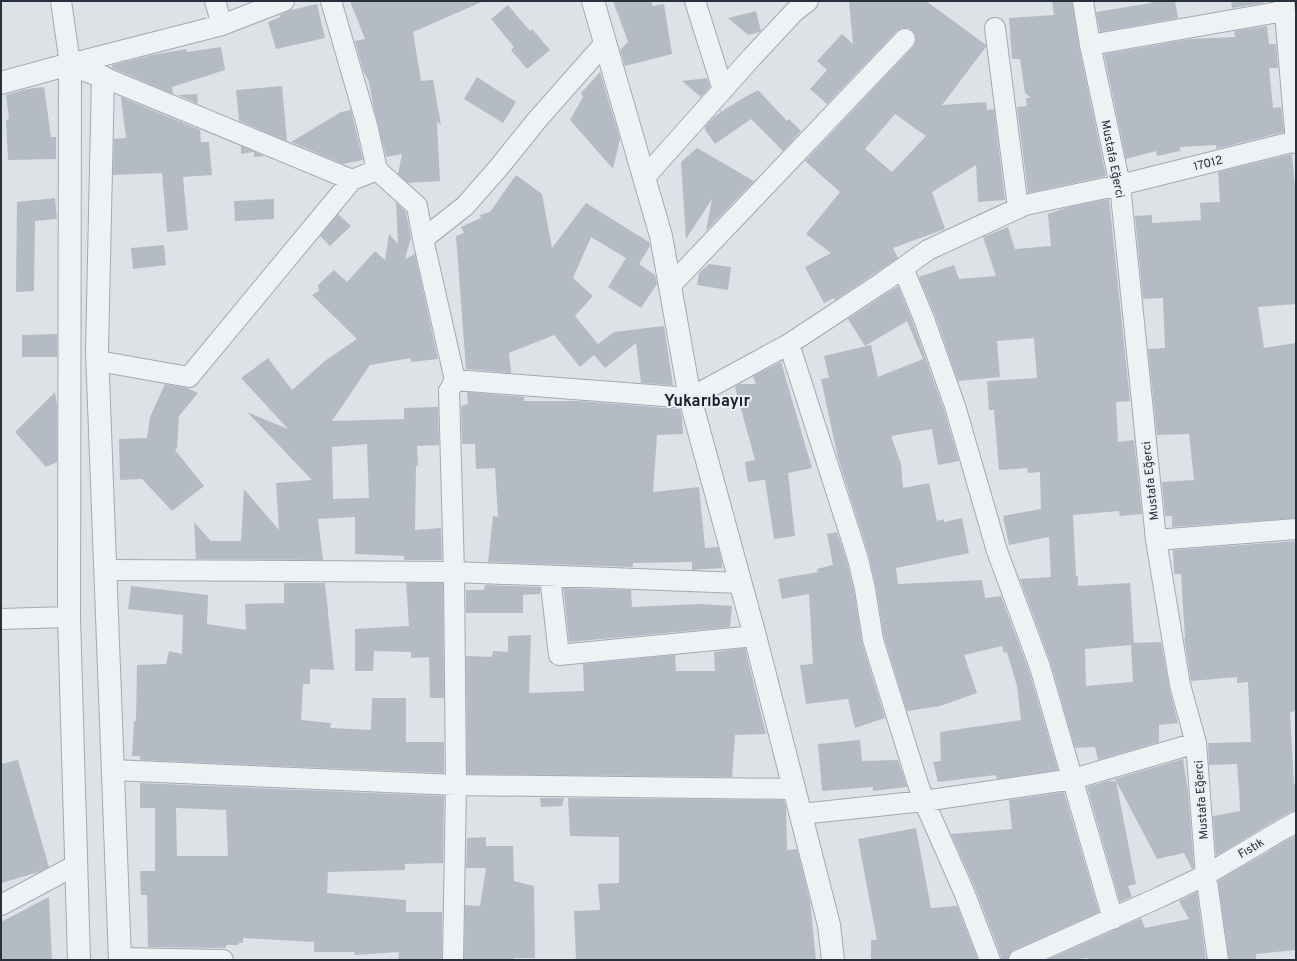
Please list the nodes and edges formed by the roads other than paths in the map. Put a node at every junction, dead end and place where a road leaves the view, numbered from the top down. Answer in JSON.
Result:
{"nodes":[{"id":1,"x":61,"y":1,"type":"edge"},
{"id":2,"x":215,"y":1,"type":"edge"},
{"id":3,"x":284,"y":1,"type":"edge"},
{"id":4,"x":331,"y":1,"type":"edge"},
{"id":5,"x":593,"y":1,"type":"edge"},
{"id":6,"x":695,"y":1,"type":"edge"},
{"id":7,"x":808,"y":1,"type":"edge"},
{"id":8,"x":1083,"y":1,"type":"edge"},
{"id":9,"x":1284,"y":6,"type":"edge"},
{"id":10,"x":222,"y":25,"type":"junction"},
{"id":11,"x":995,"y":28,"type":"dead end"},
{"id":12,"x":905,"y":39,"type":"dead end"},
{"id":13,"x":605,"y":43,"type":"junction"},
{"id":14,"x":1090,"y":45,"type":"junction"},
{"id":15,"x":70,"y":64,"type":"junction"},
{"id":16,"x":103,"y":77,"type":"junction"},
{"id":17,"x":1,"y":83,"type":"edge"},
{"id":18,"x":723,"y":90,"type":"junction"},
{"id":19,"x":1296,"y":142,"type":"edge"},
{"id":20,"x":377,"y":170,"type":"junction"},
{"id":21,"x":644,"y":178,"type":"junction"},
{"id":22,"x":352,"y":180,"type":"junction"},
{"id":23,"x":1120,"y":185,"type":"junction"},
{"id":24,"x":1018,"y":208,"type":"junction"},
{"id":25,"x":423,"y":240,"type":"junction"},
{"id":26,"x":903,"y":268,"type":"junction"},
{"id":27,"x":670,"y":286,"type":"junction"},
{"id":28,"x":789,"y":344,"type":"junction"},
{"id":29,"x":98,"y":361,"type":"junction"},
{"id":30,"x":455,"y":380,"type":"junction"},
{"id":31,"x":690,"y":398,"type":"junction"},
{"id":32,"x":1296,"y":530,"type":"edge"},
{"id":33,"x":1156,"y":540,"type":"junction"},
{"id":34,"x":106,"y":570,"type":"junction"},
{"id":35,"x":454,"y":572,"type":"junction"},
{"id":36,"x":550,"y":576,"type":"junction"},
{"id":37,"x":740,"y":583,"type":"junction"},
{"id":38,"x":69,"y":617,"type":"junction"},
{"id":39,"x":1,"y":619,"type":"edge"},
{"id":40,"x":756,"y":636,"type":"junction"},
{"id":41,"x":1196,"y":742,"type":"junction"},
{"id":42,"x":113,"y":770,"type":"junction"},
{"id":43,"x":1073,"y":779,"type":"junction"},
{"id":44,"x":456,"y":785,"type":"junction"},
{"id":45,"x":794,"y":789,"type":"junction"},
{"id":46,"x":924,"y":801,"type":"junction"},
{"id":47,"x":801,"y":814,"type":"junction"},
{"id":48,"x":1296,"y":822,"type":"edge"},
{"id":49,"x":76,"y":865,"type":"junction"},
{"id":50,"x":1206,"y":875,"type":"junction"},
{"id":51,"x":1,"y":905,"type":"edge"},
{"id":52,"x":1112,"y":919,"type":"junction"},
{"id":53,"x":120,"y":959,"type":"edge"},
{"id":54,"x":79,"y":960,"type":"edge"},
{"id":55,"x":223,"y":960,"type":"edge"},
{"id":56,"x":453,"y":960,"type":"edge"},
{"id":57,"x":833,"y":960,"type":"edge"},
{"id":58,"x":990,"y":960,"type":"edge"},
{"id":59,"x":1019,"y":960,"type":"edge"},
{"id":60,"x":1218,"y":960,"type":"edge"}],
"edges":[{"from":1,"to":15,"type":"street"},
{"from":2,"to":10,"type":"street"},
{"from":3,"to":10,"type":"street"},
{"from":4,"to":20,"type":"street"},
{"from":5,"to":13,"type":"street"},
{"from":6,"to":18,"type":"street"},
{"from":7,"to":18,"type":"street"},
{"from":8,"to":14,"type":"street","name":"Mustafa Eğerci"},
{"from":9,"to":14,"type":"street"},
{"from":9,"to":19,"type":"street"},
{"from":10,"to":15,"type":"street"},
{"from":11,"to":24,"type":"street"},
{"from":12,"to":27,"type":"street"},
{"from":13,"to":21,"type":"street"},
{"from":13,"to":25,"type":"street"},
{"from":14,"to":23,"type":"street","name":"Mustafa Eğerci"},
{"from":15,"to":16,"type":"street"},
{"from":15,"to":17,"type":"street"},
{"from":15,"to":38,"type":"street"},
{"from":16,"to":22,"type":"street"},
{"from":16,"to":29,"type":"street"},
{"from":18,"to":21,"type":"street"},
{"from":19,"to":23,"type":"street","name":"17012"},
{"from":20,"to":22,"type":"street"},
{"from":20,"to":25,"type":"street"},
{"from":21,"to":27,"type":"street"},
{"from":22,"to":29,"type":"street"},
{"from":23,"to":24,"type":"street","name":"17012"},
{"from":23,"to":33,"type":"street","name":"Mustafa Eğerci"},
{"from":24,"to":26,"type":"street","name":"17012"},
{"from":25,"to":30,"type":"street"},
{"from":26,"to":28,"type":"street","name":"17012"},
{"from":26,"to":43,"type":"street"},
{"from":27,"to":31,"type":"street"},
{"from":28,"to":31,"type":"street","name":"17012"},
{"from":28,"to":46,"type":"street"},
{"from":29,"to":34,"type":"street"},
{"from":30,"to":31,"type":"street"},
{"from":30,"to":35,"type":"street"},
{"from":31,"to":37,"type":"street"},
{"from":32,"to":33,"type":"street"},
{"from":33,"to":41,"type":"street","name":"Mustafa Eğerci"},
{"from":34,"to":35,"type":"street"},
{"from":34,"to":42,"type":"street"},
{"from":35,"to":36,"type":"street"},
{"from":35,"to":44,"type":"street"},
{"from":36,"to":37,"type":"street"},
{"from":36,"to":40,"type":"street"},
{"from":37,"to":40,"type":"street"},
{"from":38,"to":39,"type":"street"},
{"from":38,"to":49,"type":"street"},
{"from":40,"to":45,"type":"street"},
{"from":41,"to":43,"type":"street"},
{"from":41,"to":50,"type":"street","name":"Mustafa Eğerci"},
{"from":42,"to":44,"type":"street"},
{"from":42,"to":53,"type":"street"},
{"from":43,"to":46,"type":"street"},
{"from":43,"to":52,"type":"street"},
{"from":44,"to":45,"type":"street"},
{"from":44,"to":56,"type":"street"},
{"from":45,"to":47,"type":"street"},
{"from":46,"to":47,"type":"street"},
{"from":46,"to":58,"type":"street"},
{"from":47,"to":57,"type":"street"},
{"from":48,"to":50,"type":"street","name":"Fıstık"},
{"from":49,"to":51,"type":"street"},
{"from":49,"to":54,"type":"street"},
{"from":50,"to":52,"type":"street","name":"Fıstık"},
{"from":50,"to":60,"type":"street","name":"Mustafa Eğerci"},
{"from":52,"to":59,"type":"street","name":"Fıstık"},
{"from":53,"to":55,"type":"street"}]}
